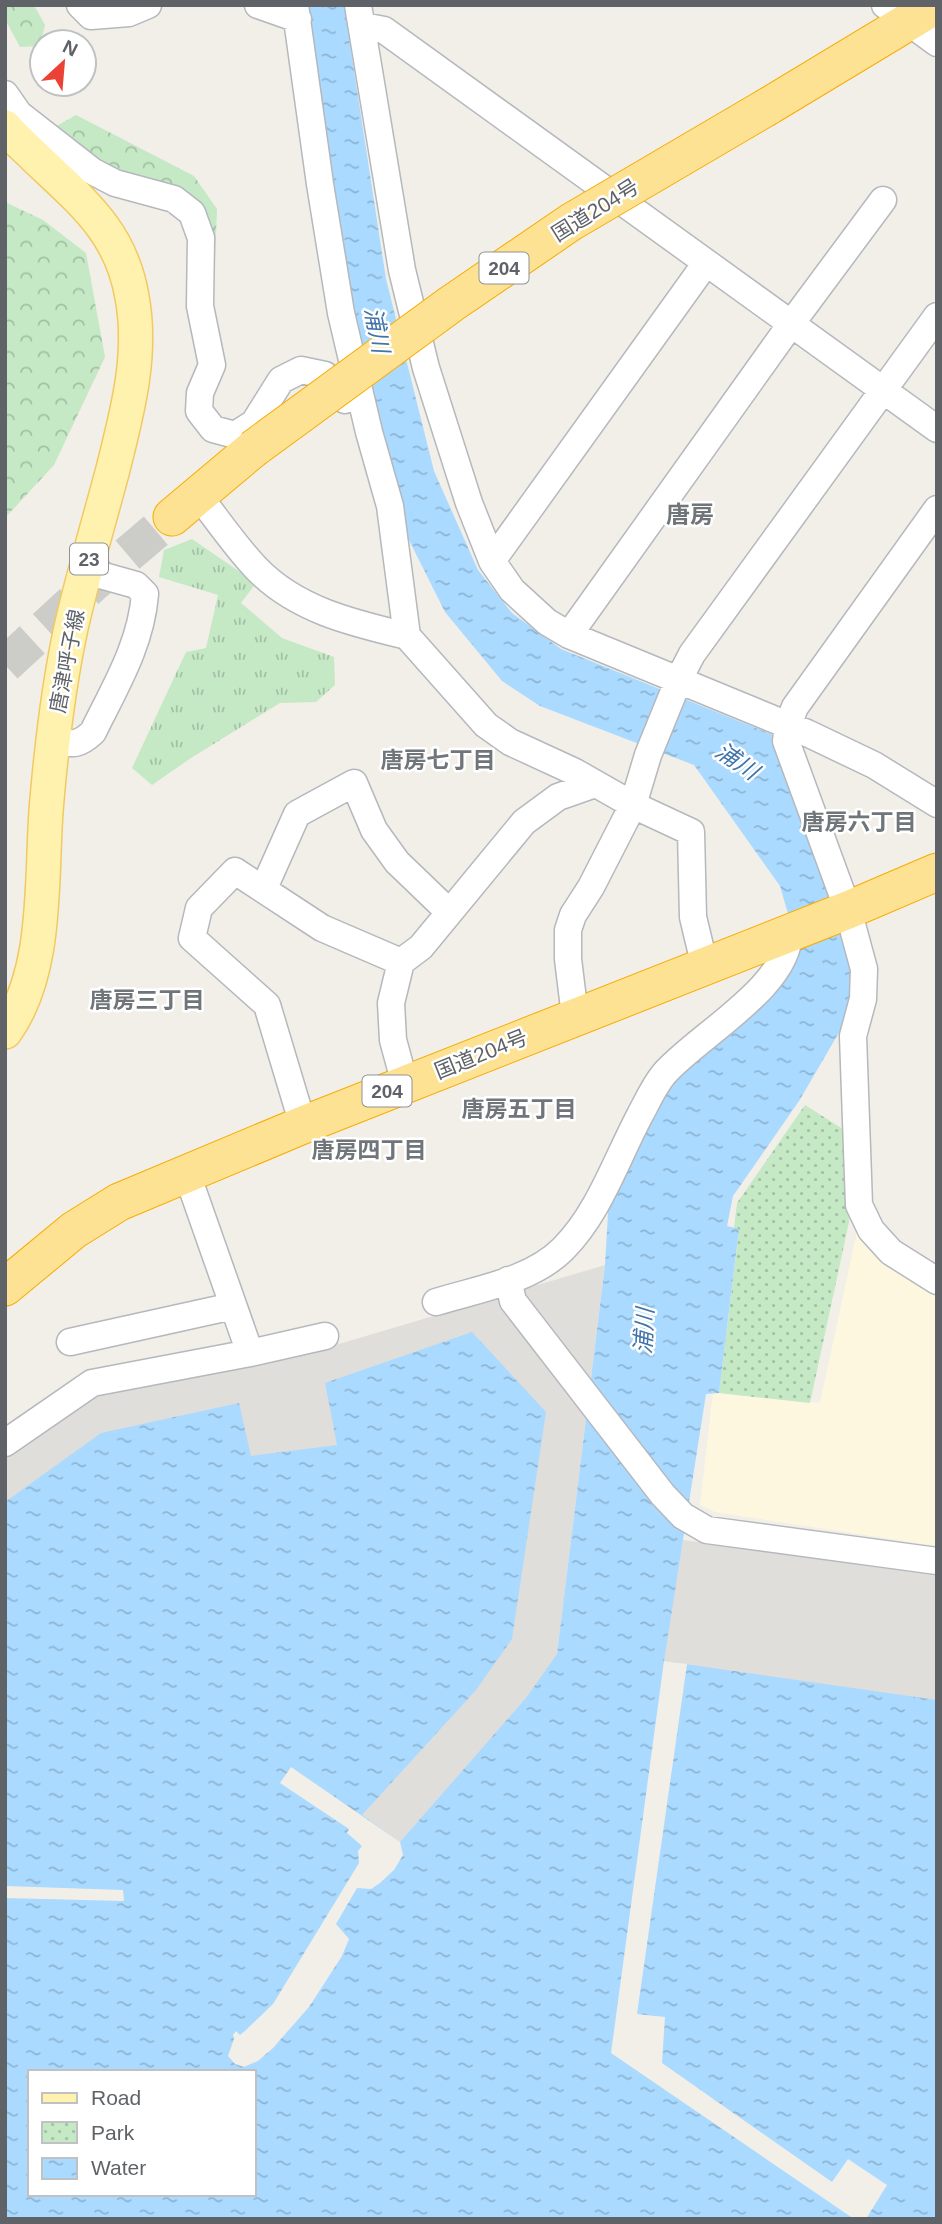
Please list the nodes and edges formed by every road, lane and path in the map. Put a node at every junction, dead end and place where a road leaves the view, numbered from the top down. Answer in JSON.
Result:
{"nodes":[{"id":1,"x":80,"y":5,"type":"edge"},
{"id":2,"x":148,"y":5,"type":"edge"},
{"id":3,"x":258,"y":5,"type":"edge"},
{"id":4,"x":909,"y":11,"type":"edge"},
{"id":5,"x":297,"y":12,"type":"edge"},
{"id":6,"x":360,"y":16,"type":"edge"},
{"id":7,"x":937,"y":43,"type":"edge"},
{"id":8,"x":5,"y":94,"type":"edge"},
{"id":9,"x":5,"y":127,"type":"edge"},
{"id":10,"x":883,"y":200,"type":"dead end"},
{"id":11,"x":706,"y":263,"type":"junction"},
{"id":12,"x":937,"y":316,"type":"edge"},
{"id":13,"x":791,"y":324,"type":"junction"},
{"id":14,"x":883,"y":390,"type":"junction"},
{"id":15,"x":937,"y":429,"type":"edge"},
{"id":16,"x":369,"y":432,"type":"junction"},
{"id":17,"x":185,"y":506,"type":"joint"},
{"id":18,"x":937,"y":509,"type":"edge"},
{"id":19,"x":492,"y":561,"type":"junction"},
{"id":20,"x":86,"y":571,"type":"junction"},
{"id":21,"x":569,"y":635,"type":"junction"},
{"id":22,"x":407,"y":636,"type":"junction"},
{"id":23,"x":679,"y":679,"type":"junction"},
{"id":24,"x":788,"y":725,"type":"junction"},
{"id":25,"x":51,"y":740,"type":"junction"},
{"id":26,"x":595,"y":784,"type":"junction"},
{"id":27,"x":937,"y":804,"type":"edge"},
{"id":28,"x":633,"y":805,"type":"junction"},
{"id":29,"x":937,"y":872,"type":"edge"},
{"id":30,"x":264,"y":888,"type":"junction"},
{"id":31,"x":848,"y":910,"type":"junction"},
{"id":32,"x":449,"y":912,"type":"junction"},
{"id":33,"x":789,"y":933,"type":"junction"},
{"id":34,"x":401,"y":962,"type":"junction"},
{"id":35,"x":705,"y":967,"type":"junction"},
{"id":36,"x":575,"y":1016,"type":"junction"},
{"id":37,"x":5,"y":1032,"type":"edge"},
{"id":38,"x":405,"y":1084,"type":"junction"},
{"id":39,"x":303,"y":1125,"type":"junction"},
{"id":40,"x":187,"y":1174,"type":"junction"},
{"id":41,"x":508,"y":1280,"type":"junction"},
{"id":42,"x":937,"y":1281,"type":"edge"},
{"id":43,"x":5,"y":1287,"type":"edge"},
{"id":44,"x":436,"y":1302,"type":"dead end"},
{"id":45,"x":233,"y":1306,"type":"junction"},
{"id":46,"x":325,"y":1336,"type":"dead end"},
{"id":47,"x":70,"y":1342,"type":"dead end"},
{"id":48,"x":250,"y":1353,"type":"junction"},
{"id":49,"x":5,"y":1443,"type":"edge"},
{"id":50,"x":937,"y":1561,"type":"edge"}],
"edges":[{"from":1,"to":2,"type":"street"},
{"from":3,"to":5,"type":"street"},
{"from":4,"to":7,"type":"street"},
{"from":4,"to":17,"type":"highway","name":"国道204号","number":"204","bridge":true},
{"from":5,"to":16,"type":"street"},
{"from":6,"to":11,"type":"street"},
{"from":6,"to":19,"type":"street"},
{"from":8,"to":16,"type":"street"},
{"from":9,"to":20,"type":"main road","name":"唐津呼子線","number":"23"},
{"from":10,"to":13,"type":"street"},
{"from":11,"to":13,"type":"street"},
{"from":11,"to":19,"type":"street"},
{"from":12,"to":14,"type":"street"},
{"from":13,"to":14,"type":"street"},
{"from":13,"to":21,"type":"street"},
{"from":14,"to":15,"type":"street"},
{"from":14,"to":23,"type":"street"},
{"from":16,"to":22,"type":"street"},
{"from":17,"to":22,"type":"street"},
{"from":18,"to":24,"type":"street"},
{"from":19,"to":21,"type":"street"},
{"from":20,"to":25,"type":"main road","name":"唐津呼子線","number":"23"},
{"from":20,"to":25,"type":"street"},
{"from":21,"to":23,"type":"street"},
{"from":22,"to":26,"type":"street"},
{"from":23,"to":24,"type":"street"},
{"from":23,"to":28,"type":"street"},
{"from":24,"to":27,"type":"street"},
{"from":24,"to":31,"type":"street"},
{"from":25,"to":37,"type":"main road","name":"唐津呼子線","number":"23"},
{"from":26,"to":28,"type":"street"},
{"from":26,"to":32,"type":"street"},
{"from":28,"to":35,"type":"street"},
{"from":28,"to":36,"type":"street"},
{"from":29,"to":31,"type":"highway","name":"国道204号","number":"204"},
{"from":30,"to":32,"type":"street"},
{"from":30,"to":34,"type":"street"},
{"from":30,"to":39,"type":"street"},
{"from":31,"to":33,"type":"highway","name":"国道204号","number":"204"},
{"from":31,"to":42,"type":"street"},
{"from":32,"to":34,"type":"street"},
{"from":33,"to":35,"type":"highway","name":"国道204号","number":"204"},
{"from":33,"to":41,"type":"street"},
{"from":34,"to":38,"type":"street"},
{"from":35,"to":36,"type":"highway","name":"国道204号","number":"204"},
{"from":36,"to":38,"type":"highway","name":"国道204号","number":"204"},
{"from":38,"to":39,"type":"highway","name":"国道204号","number":"204"},
{"from":39,"to":40,"type":"highway","name":"国道204号","number":"204"},
{"from":40,"to":43,"type":"highway","name":"国道204号","number":"204"},
{"from":40,"to":45,"type":"street"},
{"from":41,"to":44,"type":"street"},
{"from":41,"to":50,"type":"street"},
{"from":45,"to":47,"type":"street"},
{"from":45,"to":48,"type":"street"},
{"from":46,"to":48,"type":"street"},
{"from":48,"to":49,"type":"street"}]}
